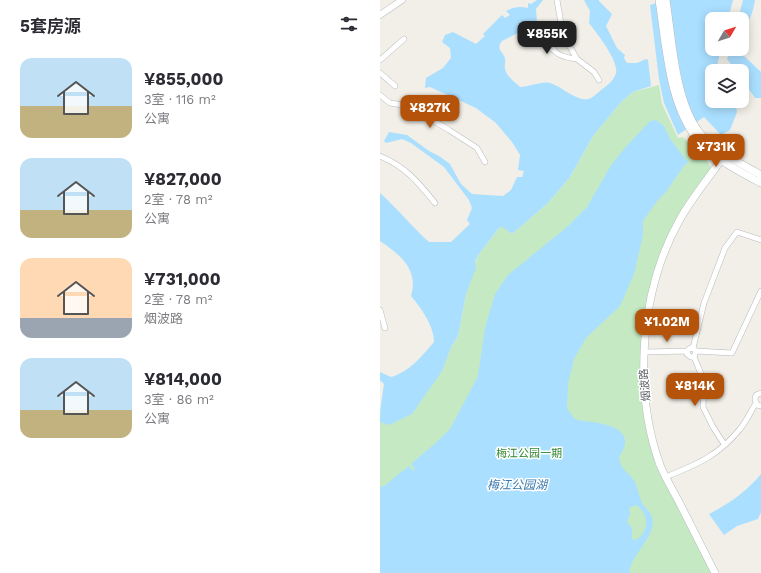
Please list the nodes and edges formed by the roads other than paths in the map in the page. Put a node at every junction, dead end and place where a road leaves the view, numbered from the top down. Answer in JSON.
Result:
{"nodes":[{"id":1,"x":402,"y":0,"type":"edge"},
{"id":2,"x":558,"y":0,"type":"edge"},
{"id":3,"x":659,"y":0,"type":"edge"},
{"id":4,"x":666,"y":0,"type":"edge"},
{"id":5,"x":380,"y":15,"type":"edge"},
{"id":6,"x":532,"y":30,"type":"dead end"},
{"id":7,"x":563,"y":35,"type":"junction"},
{"id":8,"x":404,"y":39,"type":"dead end"},
{"id":9,"x":554,"y":50,"type":"junction"},
{"id":10,"x":577,"y":59,"type":"junction"},
{"id":11,"x":380,"y":60,"type":"edge"},
{"id":12,"x":380,"y":73,"type":"edge"},
{"id":13,"x":599,"y":80,"type":"dead end"},
{"id":14,"x":395,"y":86,"type":"dead end"},
{"id":15,"x":380,"y":95,"type":"edge"},
{"id":16,"x":693,"y":129,"type":"junction"},
{"id":17,"x":380,"y":156,"type":"edge"},
{"id":18,"x":725,"y":158,"type":"junction"},
{"id":19,"x":486,"y":162,"type":"dead end"},
{"id":20,"x":761,"y":175,"type":"edge"},
{"id":21,"x":761,"y":183,"type":"edge"},
{"id":22,"x":436,"y":203,"type":"dead end"},
{"id":23,"x":761,"y":240,"type":"edge"},
{"id":24,"x":761,"y":291,"type":"edge"},
{"id":25,"x":380,"y":310,"type":"edge"},
{"id":26,"x":385,"y":328,"type":"dead end"},
{"id":27,"x":687,"y":351,"type":"junction"},
{"id":28,"x":646,"y":352,"type":"junction"},
{"id":29,"x":694,"y":352,"type":"junction"},
{"id":30,"x":761,"y":393,"type":"edge"},
{"id":31,"x":756,"y":403,"type":"junction"},
{"id":32,"x":761,"y":406,"type":"edge"},
{"id":33,"x":724,"y":444,"type":"junction"},
{"id":34,"x":668,"y":476,"type":"junction"},
{"id":35,"x":715,"y":573,"type":"edge"},
{"id":36,"x":719,"y":573,"type":"edge"}],
"edges":[{"from":1,"to":5,"type":"street"},
{"from":2,"to":7,"type":"street"},
{"from":3,"to":16,"type":"main road"},
{"from":4,"to":16,"type":"main road"},
{"from":6,"to":9,"type":"street"},
{"from":7,"to":9,"type":"street"},
{"from":7,"to":10,"type":"street"},
{"from":8,"to":11,"type":"street"},
{"from":9,"to":10,"type":"street"},
{"from":10,"to":13,"type":"street"},
{"from":12,"to":14,"type":"street"},
{"from":15,"to":19,"type":"street"},
{"from":16,"to":18,"type":"main road"},
{"from":17,"to":22,"type":"street"},
{"from":18,"to":20,"type":"main road"},
{"from":18,"to":21,"type":"main road"},
{"from":18,"to":28,"type":"main road","name":"烟波路"},
{"from":18,"to":35,"type":"main road","name":"烟波路"},
{"from":23,"to":29,"type":"street"},
{"from":24,"to":29,"type":"street"},
{"from":25,"to":26,"type":"street"},
{"from":27,"to":28,"type":"street"},
{"from":27,"to":29,"type":"street"},
{"from":27,"to":29,"type":"street"},
{"from":28,"to":34,"type":"main road","name":"烟波路"},
{"from":29,"to":33,"type":"street"},
{"from":30,"to":31,"type":"street"},
{"from":31,"to":32,"type":"street"},
{"from":31,"to":33,"type":"street"},
{"from":33,"to":34,"type":"street"},
{"from":34,"to":36,"type":"main road","name":"烟波路"}]}
